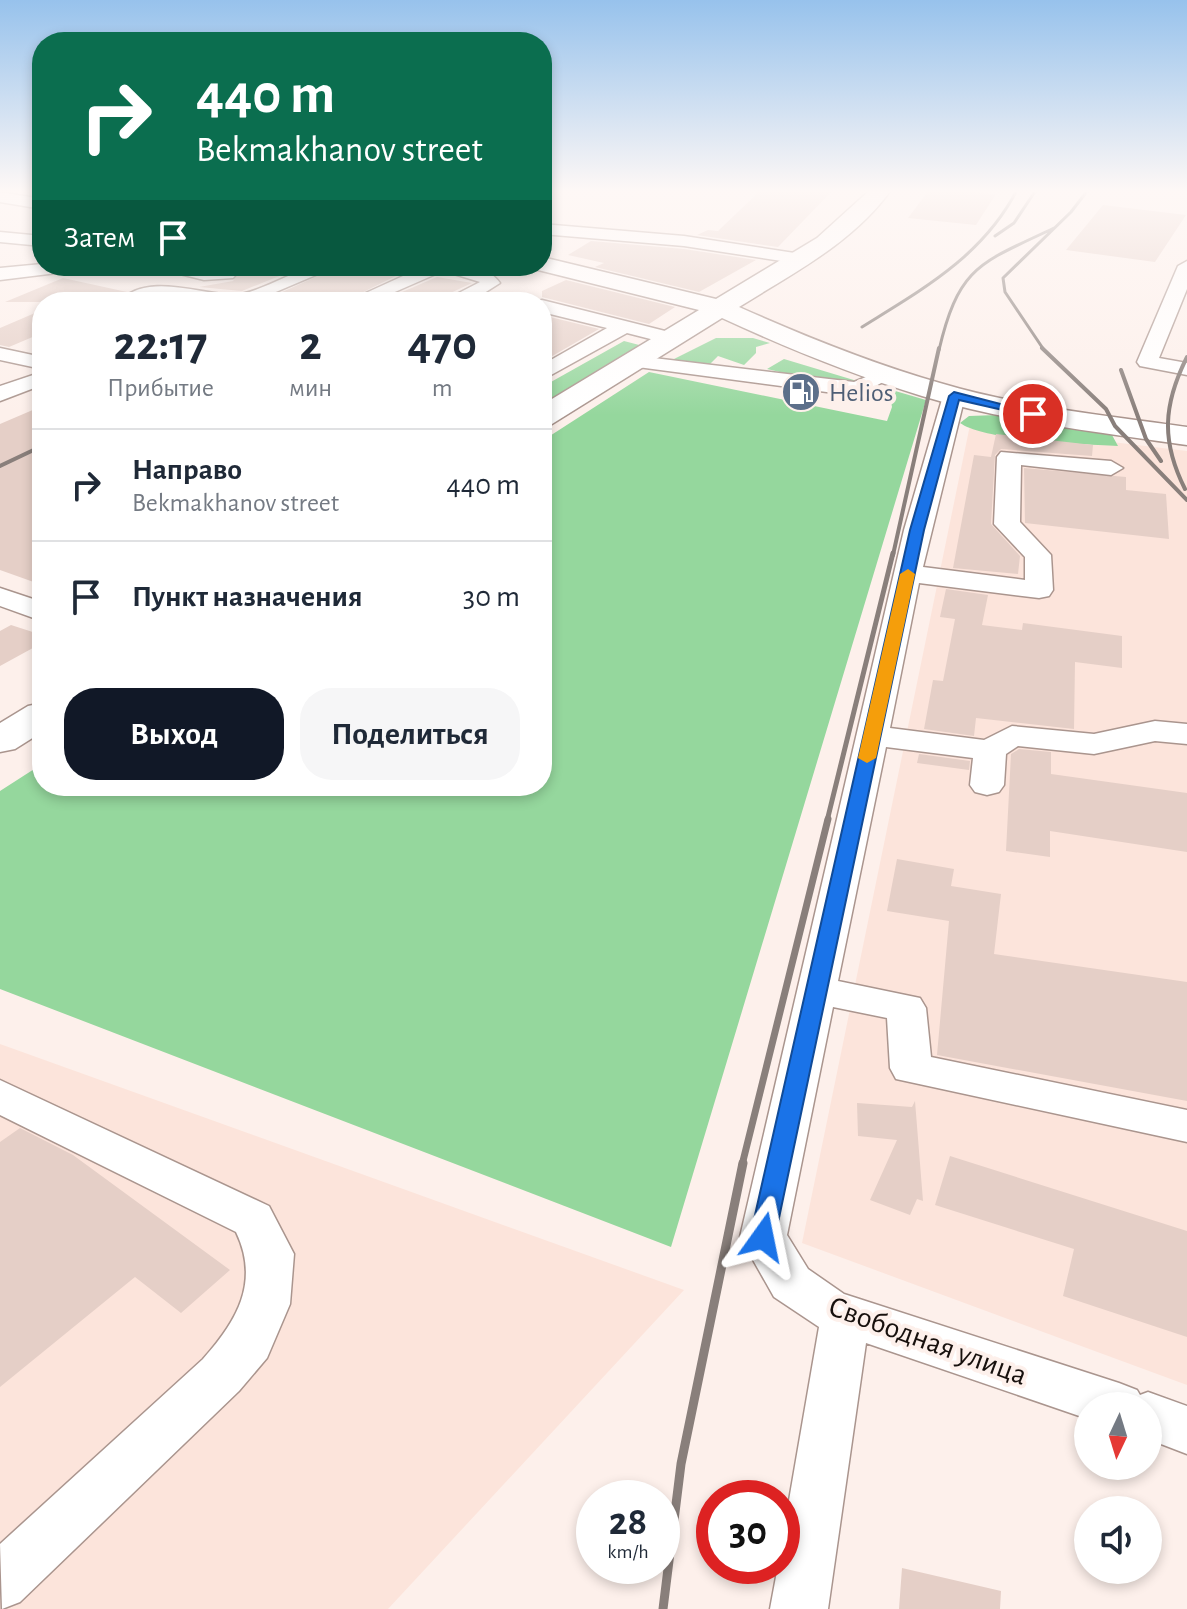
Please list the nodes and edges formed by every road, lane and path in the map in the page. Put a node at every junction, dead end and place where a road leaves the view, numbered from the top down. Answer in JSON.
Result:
{"nodes":[{"id":1,"x":791,"y":265,"type":"edge"},
{"id":2,"x":552,"y":266,"type":"edge"},
{"id":3,"x":1187,"y":266,"type":"edge"},
{"id":4,"x":32,"y":270,"type":"edge"},
{"id":5,"x":0,"y":274,"type":"edge"},
{"id":6,"x":302,"y":276,"type":"edge"},
{"id":7,"x":417,"y":276,"type":"edge"},
{"id":8,"x":480,"y":276,"type":"edge"},
{"id":9,"x":152,"y":292,"type":"edge"},
{"id":10,"x":196,"y":292,"type":"edge"},
{"id":11,"x":260,"y":292,"type":"edge"},
{"id":12,"x":379,"y":292,"type":"edge"},
{"id":13,"x":476,"y":292,"type":"edge"},
{"id":14,"x":721,"y":308,"type":"junction"},
{"id":15,"x":552,"y":309,"type":"edge"},
{"id":16,"x":577,"y":315,"type":"junction"},
{"id":17,"x":552,"y":326,"type":"edge"},
{"id":18,"x":622,"y":328,"type":"junction"},
{"id":19,"x":793,"y":341,"type":"junction"},
{"id":20,"x":670,"y":342,"type":"junction"},
{"id":21,"x":0,"y":354,"type":"edge"},
{"id":22,"x":552,"y":360,"type":"edge"},
{"id":23,"x":32,"y":361,"type":"edge"},
{"id":24,"x":637,"y":362,"type":"junction"},
{"id":25,"x":1187,"y":369,"type":"edge"},
{"id":26,"x":885,"y":375,"type":"junction"},
{"id":27,"x":757,"y":376,"type":"junction"},
{"id":28,"x":32,"y":382,"type":"edge"},
{"id":29,"x":0,"y":394,"type":"edge"},
{"id":30,"x":954,"y":396,"type":"junction"},
{"id":31,"x":552,"y":412,"type":"edge"},
{"id":32,"x":1187,"y":436,"type":"edge"},
{"id":33,"x":1111,"y":468,"type":"dead end"},
{"id":34,"x":908,"y":573,"type":"junction"},
{"id":35,"x":0,"y":596,"type":"edge"},
{"id":36,"x":32,"y":608,"type":"edge"},
{"id":37,"x":32,"y":721,"type":"edge"},
{"id":38,"x":1187,"y":734,"type":"edge"},
{"id":39,"x":872,"y":736,"type":"junction"},
{"id":40,"x":0,"y":740,"type":"edge"},
{"id":41,"x":990,"y":750,"type":"junction"},
{"id":42,"x":987,"y":785,"type":"dead end"},
{"id":43,"x":817,"y":990,"type":"junction"},
{"id":44,"x":0,"y":1096,"type":"edge"},
{"id":45,"x":1187,"y":1126,"type":"edge"},
{"id":46,"x":846,"y":1315,"type":"junction"},
{"id":47,"x":1077,"y":1392,"type":"edge"},
{"id":48,"x":1162,"y":1420,"type":"edge"},
{"id":49,"x":1187,"y":1430,"type":"edge"},
{"id":50,"x":0,"y":1582,"type":"edge"},
{"id":51,"x":799,"y":1609,"type":"edge"}],
"edges":[{"from":1,"to":14,"type":"main road"},
{"from":2,"to":14,"type":"main road"},
{"from":3,"to":25,"type":"street"},
{"from":4,"to":5,"type":"street"},
{"from":6,"to":11,"type":"street"},
{"from":7,"to":12,"type":"street"},
{"from":8,"to":13,"type":"street"},
{"from":9,"to":10,"type":"street"},
{"from":14,"to":19,"type":"main road"},
{"from":14,"to":20,"type":"main road"},
{"from":15,"to":16,"type":"street"},
{"from":16,"to":17,"type":"street"},
{"from":16,"to":18,"type":"street"},
{"from":18,"to":20,"type":"street"},
{"from":18,"to":22,"type":"street"},
{"from":19,"to":20,"type":"main road"},
{"from":19,"to":26,"type":"main road"},
{"from":19,"to":27,"type":"street"},
{"from":20,"to":24,"type":"main road"},
{"from":21,"to":23,"type":"street"},
{"from":24,"to":27,"type":"street"},
{"from":24,"to":31,"type":"main road"},
{"from":26,"to":27,"type":"street"},
{"from":26,"to":30,"type":"main road"},
{"from":28,"to":29,"type":"street"},
{"from":30,"to":32,"type":"main road"},
{"from":30,"to":34,"type":"street","name":"Свободная улица"},
{"from":33,"to":34,"type":"street"},
{"from":34,"to":39,"type":"street","name":"Свободная улица"},
{"from":35,"to":36,"type":"street"},
{"from":37,"to":40,"type":"main road"},
{"from":38,"to":41,"type":"street"},
{"from":39,"to":41,"type":"street"},
{"from":39,"to":43,"type":"street","name":"Свободная улица"},
{"from":41,"to":42,"type":"street"},
{"from":43,"to":45,"type":"street"},
{"from":43,"to":46,"type":"street","name":"Свободная улица"},
{"from":44,"to":50,"type":"street"},
{"from":46,"to":47,"type":"street","name":"Свободная улица"},
{"from":46,"to":51,"type":"street"},
{"from":48,"to":49,"type":"street"}]}
